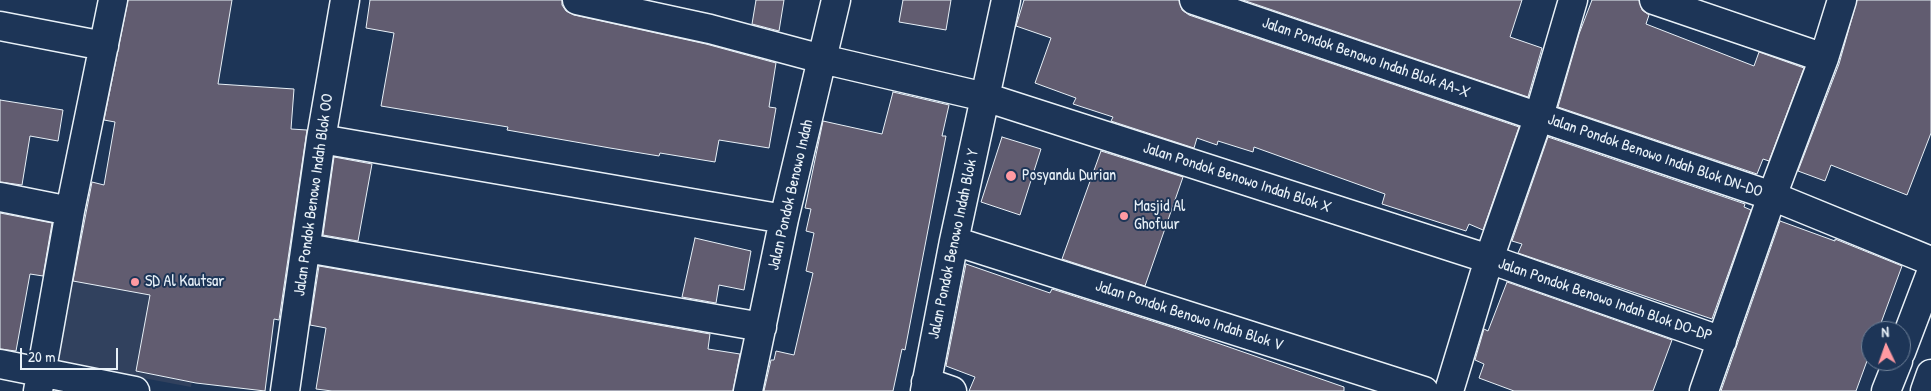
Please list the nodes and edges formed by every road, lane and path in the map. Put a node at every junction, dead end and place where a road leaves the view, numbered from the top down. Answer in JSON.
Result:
{"nodes":[{"id":1,"x":113,"y":0,"type":"edge"},
{"id":2,"x":345,"y":0,"type":"edge"},
{"id":3,"x":577,"y":0,"type":"edge"},
{"id":4,"x":836,"y":0,"type":"edge"},
{"id":5,"x":1006,"y":0,"type":"edge"},
{"id":6,"x":1194,"y":0,"type":"edge"},
{"id":7,"x":1573,"y":0,"type":"edge"},
{"id":8,"x":1654,"y":0,"type":"edge"},
{"id":9,"x":1842,"y":0,"type":"edge"},
{"id":10,"x":0,"y":26,"type":"edge"},
{"id":11,"x":104,"y":46,"type":"junction"},
{"id":12,"x":1824,"y":58,"type":"junction"},
{"id":13,"x":822,"y":59,"type":"junction"},
{"id":14,"x":984,"y":97,"type":"junction"},
{"id":15,"x":1539,"y":116,"type":"junction"},
{"id":16,"x":321,"y":139,"type":"junction"},
{"id":17,"x":1772,"y":196,"type":"junction"},
{"id":18,"x":0,"y":197,"type":"edge"},
{"id":19,"x":70,"y":212,"type":"junction"},
{"id":20,"x":784,"y":219,"type":"junction"},
{"id":21,"x":954,"y":241,"type":"junction"},
{"id":22,"x":306,"y":248,"type":"junction"},
{"id":23,"x":1489,"y":258,"type":"junction"},
{"id":24,"x":1931,"y":261,"type":"edge"},
{"id":25,"x":1931,"y":273,"type":"edge"},
{"id":26,"x":1911,"y":326,"type":"edge"},
{"id":27,"x":762,"y":327,"type":"junction"},
{"id":28,"x":1722,"y":341,"type":"junction"},
{"id":29,"x":0,"y":364,"type":"edge"},
{"id":30,"x":1894,"y":371,"type":"edge"},
{"id":31,"x":1931,"y":374,"type":"edge"},
{"id":32,"x":40,"y":382,"type":"edge"},
{"id":33,"x":926,"y":387,"type":"edge"},
{"id":34,"x":136,"y":391,"type":"edge"},
{"id":35,"x":285,"y":391,"type":"edge"},
{"id":36,"x":748,"y":391,"type":"edge"},
{"id":37,"x":952,"y":391,"type":"edge"},
{"id":38,"x":1424,"y":391,"type":"edge"},
{"id":39,"x":1449,"y":391,"type":"edge"},
{"id":40,"x":1704,"y":391,"type":"edge"},
{"id":41,"x":1886,"y":391,"type":"edge"},
{"id":42,"x":1925,"y":391,"type":"edge"}],
"edges":[{"from":1,"to":11,"type":"street"},
{"from":2,"to":16,"type":"street","name":"Jalan Pondok Benowo Indah Blok OO"},
{"from":3,"to":13,"type":"street","name":"Jalan Pondok Benowo Indah Blok X"},
{"from":4,"to":13,"type":"street","name":"Jalan Pondok Benowo Indah"},
{"from":5,"to":14,"type":"street","name":"Jalan Pondok Benowo Indah Blok Y"},
{"from":6,"to":15,"type":"street","name":"Jalan Pondok Benowo Indah Blok AA-X"},
{"from":7,"to":15,"type":"street"},
{"from":8,"to":12,"type":"street"},
{"from":9,"to":12,"type":"street"},
{"from":10,"to":11,"type":"street"},
{"from":11,"to":19,"type":"street"},
{"from":12,"to":17,"type":"street"},
{"from":13,"to":14,"type":"street","name":"Jalan Pondok Benowo Indah Blok X"},
{"from":13,"to":20,"type":"street","name":"Jalan Pondok Benowo Indah"},
{"from":14,"to":21,"type":"street","name":"Jalan Pondok Benowo Indah Blok Y"},
{"from":14,"to":23,"type":"street","name":"Jalan Pondok Benowo Indah Blok X"},
{"from":15,"to":17,"type":"street","name":"Jalan Pondok Benowo Indah Blok DN-DO"},
{"from":15,"to":23,"type":"street"},
{"from":16,"to":20,"type":"street"},
{"from":16,"to":22,"type":"street","name":"Jalan Pondok Benowo Indah Blok OO"},
{"from":17,"to":24,"type":"street","name":"Jalan Pondok Benowo Indah Blok DN-DO"},
{"from":17,"to":28,"type":"street"},
{"from":18,"to":19,"type":"street"},
{"from":19,"to":32,"type":"street"},
{"from":20,"to":27,"type":"street","name":"Jalan Pondok Benowo Indah"},
{"from":21,"to":33,"type":"street","name":"Jalan Pondok Benowo Indah Blok Y"},
{"from":21,"to":38,"type":"street","name":"Jalan Pondok Benowo Indah Blok V"},
{"from":22,"to":27,"type":"street"},
{"from":22,"to":35,"type":"street","name":"Jalan Pondok Benowo Indah Blok OO"},
{"from":23,"to":28,"type":"street","name":"Jalan Pondok Benowo Indah Blok DO-DP"},
{"from":23,"to":39,"type":"street"},
{"from":25,"to":26,"type":"street"},
{"from":27,"to":36,"type":"street","name":"Jalan Pondok Benowo Indah"},
{"from":28,"to":40,"type":"street"},
{"from":29,"to":32,"type":"street"},
{"from":30,"to":41,"type":"street"},
{"from":31,"to":42,"type":"street"},
{"from":32,"to":34,"type":"street"},
{"from":33,"to":37,"type":"street"}]}
